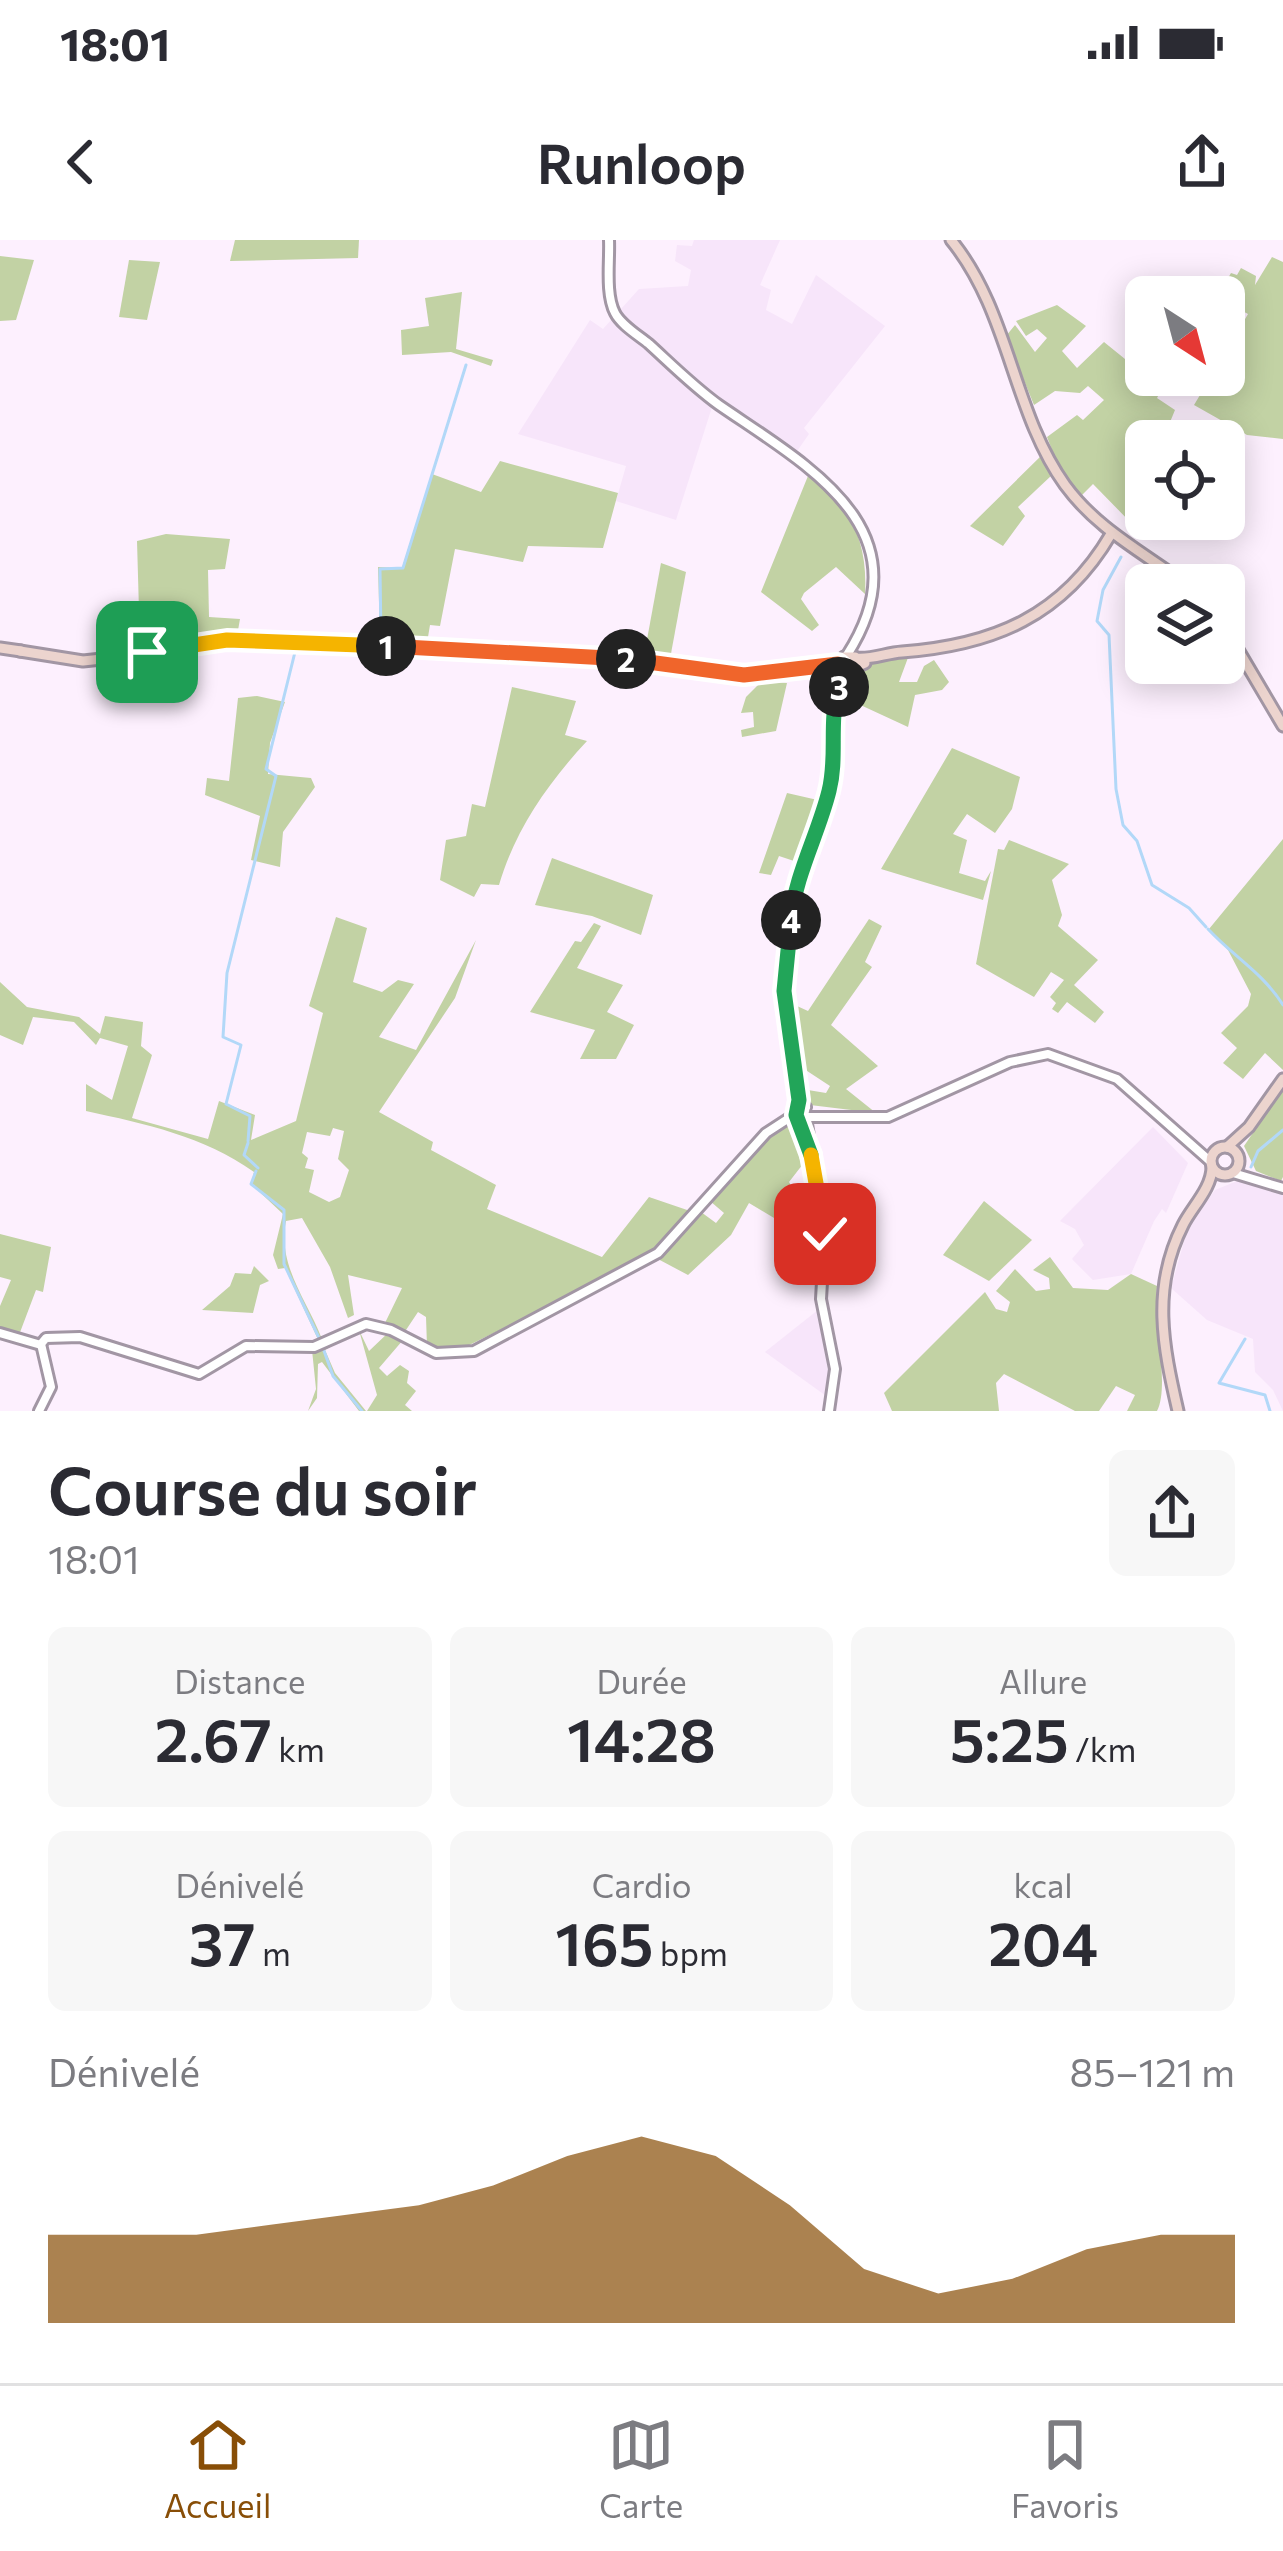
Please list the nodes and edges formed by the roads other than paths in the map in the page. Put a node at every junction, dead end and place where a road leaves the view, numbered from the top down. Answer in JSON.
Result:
{"nodes":[{"id":1,"x":609,"y":240,"type":"edge"},
{"id":2,"x":952,"y":240,"type":"edge"},
{"id":3,"x":1113,"y":536,"type":"junction"},
{"id":4,"x":1155,"y":564,"type":"edge"},
{"id":5,"x":0,"y":648,"type":"edge"},
{"id":6,"x":850,"y":662,"type":"junction"},
{"id":7,"x":1245,"y":662,"type":"edge"},
{"id":8,"x":1283,"y":726,"type":"edge"},
{"id":9,"x":1283,"y":1079,"type":"edge"},
{"id":10,"x":802,"y":1112,"type":"junction"},
{"id":11,"x":1194,"y":1142,"type":"junction"},
{"id":12,"x":1231,"y":1153,"type":"junction"},
{"id":13,"x":1212,"y":1164,"type":"junction"},
{"id":14,"x":1229,"y":1174,"type":"junction"},
{"id":15,"x":1261,"y":1178,"type":"junction"},
{"id":16,"x":1283,"y":1188,"type":"edge"},
{"id":17,"x":1199,"y":1199,"type":"junction"},
{"id":18,"x":0,"y":1333,"type":"edge"},
{"id":19,"x":46,"y":1344,"type":"junction"},
{"id":20,"x":38,"y":1411,"type":"edge"},
{"id":21,"x":830,"y":1411,"type":"edge"},
{"id":22,"x":1180,"y":1411,"type":"edge"}],
"edges":[{"from":1,"to":6,"type":"street"},
{"from":2,"to":3,"type":"main road"},
{"from":3,"to":4,"type":"main road"},
{"from":3,"to":6,"type":"main road"},
{"from":5,"to":6,"type":"main road"},
{"from":6,"to":10,"type":"street"},
{"from":7,"to":8,"type":"main road"},
{"from":9,"to":12,"type":"main road"},
{"from":10,"to":11,"type":"street"},
{"from":10,"to":19,"type":"street"},
{"from":10,"to":21,"type":"street"},
{"from":11,"to":12,"type":"street"},
{"from":11,"to":13,"type":"street"},
{"from":12,"to":13,"type":"main road"},
{"from":12,"to":14,"type":"main road"},
{"from":12,"to":15,"type":"street"},
{"from":13,"to":14,"type":"main road"},
{"from":13,"to":17,"type":"main road"},
{"from":14,"to":15,"type":"street"},
{"from":14,"to":17,"type":"main road"},
{"from":15,"to":16,"type":"street"},
{"from":17,"to":22,"type":"main road"},
{"from":18,"to":19,"type":"street"},
{"from":19,"to":20,"type":"street"}]}
